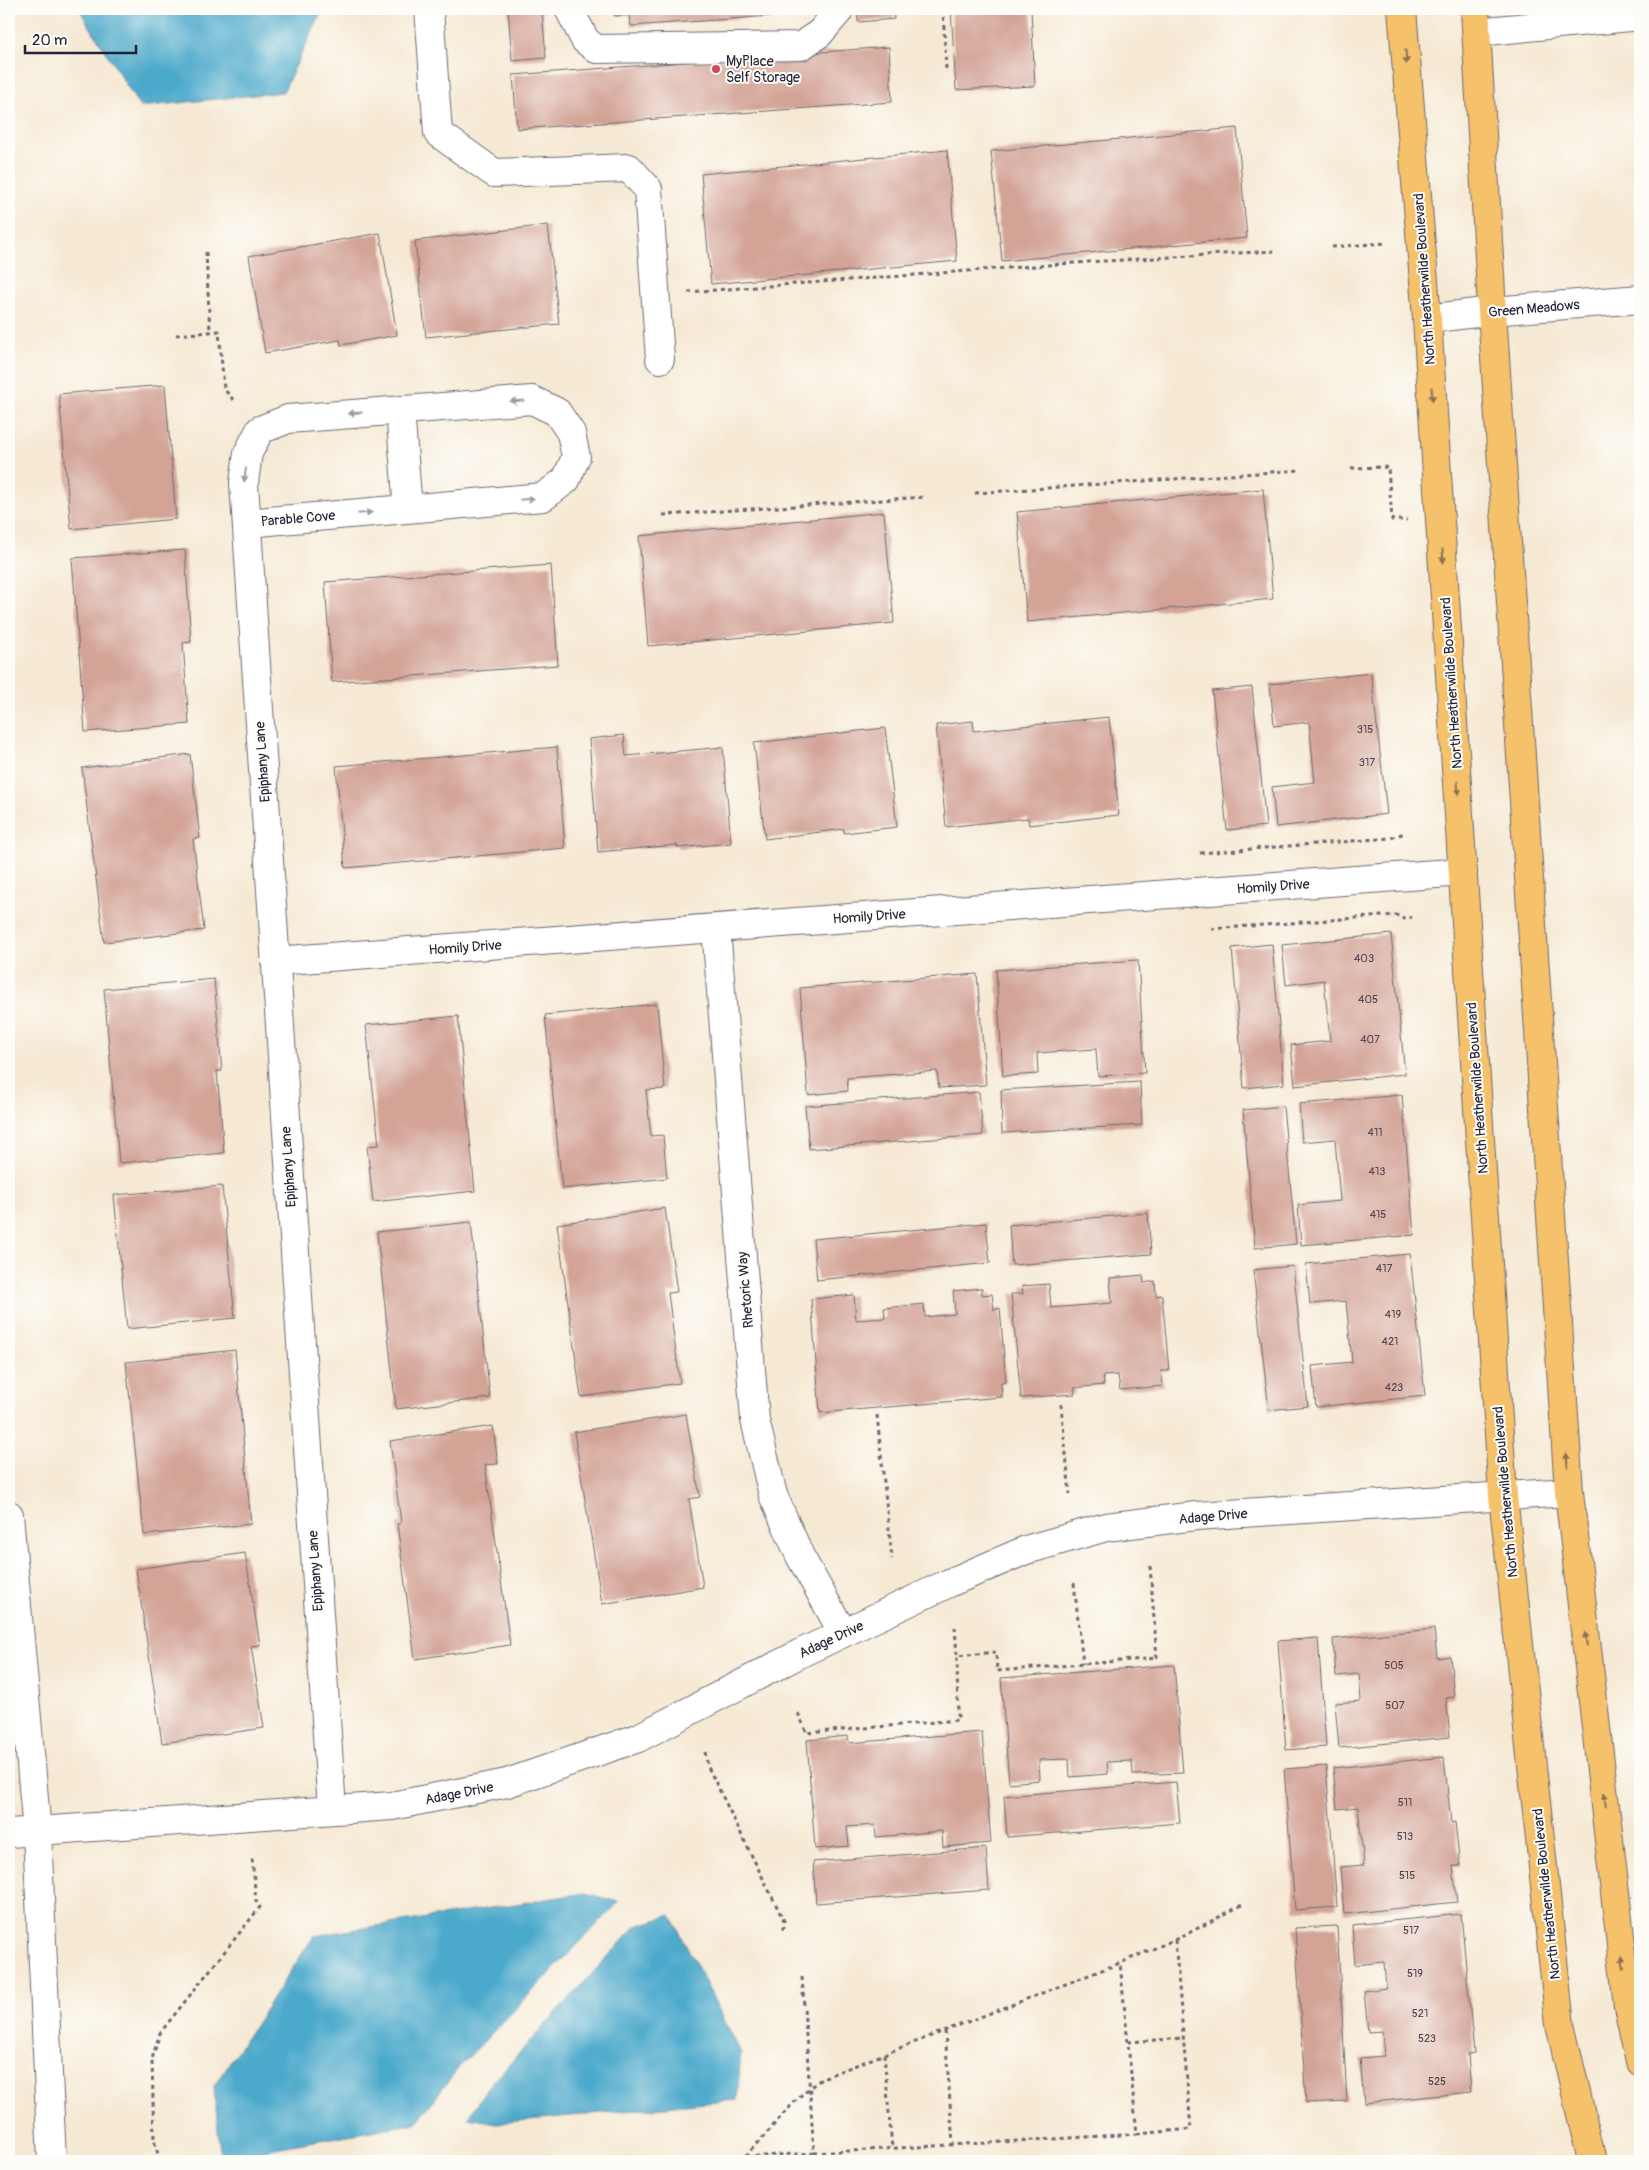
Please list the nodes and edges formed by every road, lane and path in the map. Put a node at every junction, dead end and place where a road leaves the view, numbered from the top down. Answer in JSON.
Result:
{"nodes":[{"id":1,"x":429,"y":9,"type":"edge"},
{"id":2,"x":569,"y":9,"type":"edge"},
{"id":3,"x":838,"y":9,"type":"edge"},
{"id":4,"x":943,"y":9,"type":"edge"},
{"id":5,"x":1402,"y":9,"type":"edge"},
{"id":6,"x":1640,"y":16,"type":"edge"},
{"id":7,"x":1476,"y":21,"type":"edge"},
{"id":8,"x":946,"y":70,"type":"dead end"},
{"id":9,"x":1386,"y":243,"type":"dead end"},
{"id":10,"x":1332,"y":247,"type":"dead end"},
{"id":11,"x":1274,"y":251,"type":"dead end"},
{"id":12,"x":206,"y":252,"type":"dead end"},
{"id":13,"x":655,"y":294,"type":"junction"},
{"id":14,"x":1640,"y":299,"type":"edge"},
{"id":15,"x":1492,"y":311,"type":"junction"},
{"id":16,"x":1427,"y":319,"type":"junction"},
{"id":17,"x":210,"y":332,"type":"junction"},
{"id":18,"x":176,"y":335,"type":"dead end"},
{"id":19,"x":660,"y":359,"type":"dead end"},
{"id":20,"x":236,"y":402,"type":"dead end"},
{"id":21,"x":400,"y":410,"type":"junction"},
{"id":22,"x":1351,"y":468,"type":"dead end"},
{"id":23,"x":1300,"y":470,"type":"dead end"},
{"id":24,"x":975,"y":493,"type":"dead end"},
{"id":25,"x":925,"y":497,"type":"dead end"},
{"id":26,"x":408,"y":509,"type":"junction"},
{"id":27,"x":663,"y":515,"type":"dead end"},
{"id":28,"x":1408,"y":520,"type":"dead end"},
{"id":29,"x":247,"y":523,"type":"junction"},
{"id":30,"x":1404,"y":833,"type":"dead end"},
{"id":31,"x":1200,"y":854,"type":"dead end"},
{"id":32,"x":1463,"y":872,"type":"junction"},
{"id":33,"x":1412,"y":918,"type":"dead end"},
{"id":34,"x":716,"y":928,"type":"junction"},
{"id":35,"x":1210,"y":929,"type":"dead end"},
{"id":36,"x":275,"y":961,"type":"junction"},
{"id":37,"x":1061,"y":1404,"type":"dead end"},
{"id":38,"x":877,"y":1415,"type":"dead end"},
{"id":39,"x":1569,"y":1492,"type":"junction"},
{"id":40,"x":1070,"y":1494,"type":"dead end"},
{"id":41,"x":1503,"y":1496,"type":"junction"},
{"id":42,"x":9,"y":1515,"type":"edge"},
{"id":43,"x":892,"y":1559,"type":"dead end"},
{"id":44,"x":1150,"y":1566,"type":"dead end"},
{"id":45,"x":1074,"y":1583,"type":"dead end"},
{"id":46,"x":955,"y":1627,"type":"dead end"},
{"id":47,"x":843,"y":1633,"type":"junction"},
{"id":48,"x":957,"y":1656,"type":"junction"},
{"id":49,"x":1083,"y":1664,"type":"junction"},
{"id":50,"x":798,"y":1713,"type":"dead end"},
{"id":51,"x":705,"y":1752,"type":"dead end"},
{"id":52,"x":332,"y":1810,"type":"junction"},
{"id":53,"x":37,"y":1832,"type":"junction"},
{"id":54,"x":9,"y":1833,"type":"edge"},
{"id":55,"x":252,"y":1857,"type":"dead end"},
{"id":56,"x":1244,"y":1904,"type":"dead end"},
{"id":57,"x":780,"y":1931,"type":"dead end"},
{"id":58,"x":1175,"y":1939,"type":"junction"},
{"id":59,"x":1120,"y":1963,"type":"junction"},
{"id":60,"x":802,"y":1977,"type":"dead end"},
{"id":61,"x":946,"y":2031,"type":"junction"},
{"id":62,"x":1184,"y":2038,"type":"junction"},
{"id":63,"x":1128,"y":2042,"type":"junction"},
{"id":64,"x":884,"y":2054,"type":"junction"},
{"id":65,"x":1640,"y":2062,"type":"edge"},
{"id":66,"x":809,"y":2086,"type":"junction"},
{"id":67,"x":1137,"y":2134,"type":"junction"},
{"id":68,"x":953,"y":2145,"type":"junction"},
{"id":69,"x":892,"y":2148,"type":"junction"},
{"id":70,"x":814,"y":2153,"type":"junction"},
{"id":71,"x":744,"y":2157,"type":"junction"},
{"id":72,"x":52,"y":2161,"type":"edge"},
{"id":73,"x":160,"y":2161,"type":"edge"},
{"id":74,"x":718,"y":2161,"type":"edge"},
{"id":75,"x":1592,"y":2161,"type":"edge"}],
"edges":[{"from":1,"to":13,"type":"street"},
{"from":2,"to":3,"type":"street"},
{"from":4,"to":8,"type":"path"},
{"from":5,"to":16,"type":"main road","name":"North Heatherwilde Boulevard","one_way":true},
{"from":6,"to":7,"type":"street"},
{"from":7,"to":15,"type":"main road"},
{"from":9,"to":10,"type":"path"},
{"from":11,"to":13,"type":"path"},
{"from":12,"to":17,"type":"path"},
{"from":13,"to":19,"type":"street"},
{"from":14,"to":15,"type":"street","name":"Green Meadows"},
{"from":15,"to":16,"type":"street","name":"Green Meadows"},
{"from":39,"to":15,"type":"main road","one_way":true},
{"from":16,"to":32,"type":"main road","name":"North Heatherwilde Boulevard","one_way":true},
{"from":17,"to":18,"type":"path"},
{"from":17,"to":20,"type":"path"},
{"from":21,"to":26,"type":"street"},
{"from":26,"to":21,"type":"street","name":"Parable Cove","one_way":true},
{"from":21,"to":29,"type":"street","name":"Parable Cove","one_way":true},
{"from":22,"to":28,"type":"path"},
{"from":23,"to":24,"type":"path"},
{"from":25,"to":27,"type":"path"},
{"from":29,"to":26,"type":"street","name":"Parable Cove","one_way":true},
{"from":29,"to":36,"type":"street","name":"Epiphany Lane"},
{"from":30,"to":31,"type":"path"},
{"from":32,"to":34,"type":"street","name":"Homily Drive"},
{"from":32,"to":41,"type":"main road","name":"North Heatherwilde Boulevard"},
{"from":33,"to":35,"type":"path"},
{"from":34,"to":36,"type":"street","name":"Homily Drive"},
{"from":34,"to":47,"type":"street","name":"Rhetoric Way"},
{"from":36,"to":52,"type":"street","name":"Epiphany Lane"},
{"from":37,"to":40,"type":"path"},
{"from":38,"to":43,"type":"path"},
{"from":39,"to":41,"type":"street","name":"Adage Drive"},
{"from":65,"to":39,"type":"main road","one_way":true},
{"from":41,"to":47,"type":"street","name":"Adage Drive"},
{"from":41,"to":75,"type":"main road","name":"North Heatherwilde Boulevard"},
{"from":42,"to":53,"type":"street"},
{"from":44,"to":49,"type":"path"},
{"from":45,"to":49,"type":"path"},
{"from":46,"to":48,"type":"path"},
{"from":47,"to":52,"type":"street","name":"Adage Drive"},
{"from":48,"to":49,"type":"path"},
{"from":48,"to":50,"type":"path"},
{"from":51,"to":57,"type":"path"},
{"from":52,"to":53,"type":"street","name":"Adage Drive"},
{"from":53,"to":54,"type":"street","name":"Adage Drive"},
{"from":53,"to":72,"type":"street"},
{"from":55,"to":73,"type":"path"},
{"from":56,"to":58,"type":"path"},
{"from":58,"to":59,"type":"path"},
{"from":58,"to":62,"type":"path"},
{"from":59,"to":61,"type":"path"},
{"from":59,"to":63,"type":"path"},
{"from":60,"to":66,"type":"path"},
{"from":61,"to":64,"type":"path"},
{"from":61,"to":68,"type":"path"},
{"from":62,"to":63,"type":"path"},
{"from":62,"to":67,"type":"path"},
{"from":63,"to":67,"type":"path"},
{"from":64,"to":66,"type":"path"},
{"from":64,"to":69,"type":"path"},
{"from":66,"to":70,"type":"path"},
{"from":66,"to":71,"type":"path"},
{"from":67,"to":68,"type":"path"},
{"from":68,"to":69,"type":"path"},
{"from":69,"to":70,"type":"path"},
{"from":70,"to":71,"type":"path"},
{"from":71,"to":74,"type":"path"}]}
